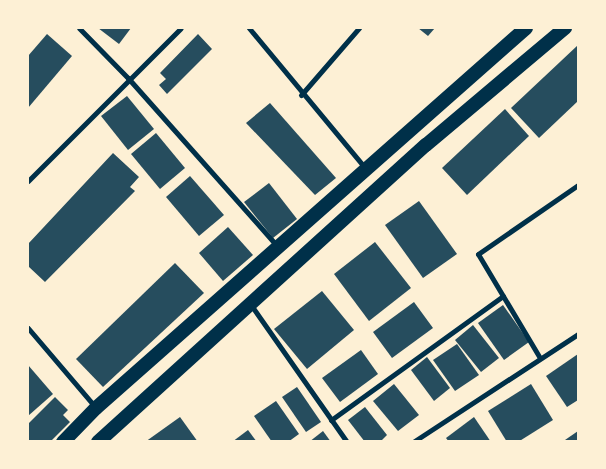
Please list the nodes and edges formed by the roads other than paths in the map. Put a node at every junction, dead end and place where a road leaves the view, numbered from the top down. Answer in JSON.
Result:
{"nodes":[{"id":1,"x":79,"y":28,"type":"edge"},
{"id":2,"x":181,"y":28,"type":"edge"},
{"id":3,"x":249,"y":28,"type":"edge"},
{"id":4,"x":359,"y":28,"type":"edge"},
{"id":5,"x":526,"y":28,"type":"edge"},
{"id":6,"x":564,"y":28,"type":"edge"},
{"id":7,"x":128,"y":78,"type":"junction"},
{"id":8,"x":301,"y":95,"type":"junction"},
{"id":9,"x":366,"y":170,"type":"junction"},
{"id":10,"x":28,"y":181,"type":"edge"},
{"id":11,"x":578,"y":185,"type":"edge"},
{"id":12,"x":279,"y":249,"type":"junction"},
{"id":13,"x":503,"y":296,"type":"junction"},
{"id":14,"x":251,"y":305,"type":"junction"},
{"id":15,"x":28,"y":328,"type":"edge"},
{"id":16,"x":578,"y":334,"type":"edge"},
{"id":17,"x":33,"y":335,"type":"junction"},
{"id":18,"x":28,"y":339,"type":"edge"},
{"id":19,"x":540,"y":358,"type":"junction"},
{"id":20,"x":96,"y":408,"type":"junction"},
{"id":21,"x":331,"y":420,"type":"junction"},
{"id":22,"x":63,"y":442,"type":"edge"},
{"id":23,"x":98,"y":442,"type":"edge"},
{"id":24,"x":346,"y":442,"type":"edge"},
{"id":25,"x":413,"y":442,"type":"edge"}],
"edges":[{"from":1,"to":7,"type":"street"},
{"from":2,"to":7,"type":"street"},
{"from":3,"to":8,"type":"street"},
{"from":4,"to":8,"type":"street"},
{"from":5,"to":9,"type":"highway"},
{"from":6,"to":14,"type":"highway"},
{"from":7,"to":10,"type":"street"},
{"from":7,"to":12,"type":"street"},
{"from":8,"to":9,"type":"street"},
{"from":9,"to":12,"type":"highway"},
{"from":11,"to":13,"type":"street"},
{"from":12,"to":20,"type":"highway"},
{"from":13,"to":19,"type":"street"},
{"from":13,"to":21,"type":"street"},
{"from":14,"to":21,"type":"street"},
{"from":14,"to":23,"type":"highway"},
{"from":15,"to":17,"type":"street"},
{"from":16,"to":19,"type":"street"},
{"from":17,"to":18,"type":"street"},
{"from":17,"to":20,"type":"street"},
{"from":19,"to":25,"type":"street"},
{"from":20,"to":22,"type":"highway"},
{"from":21,"to":24,"type":"street"}]}
